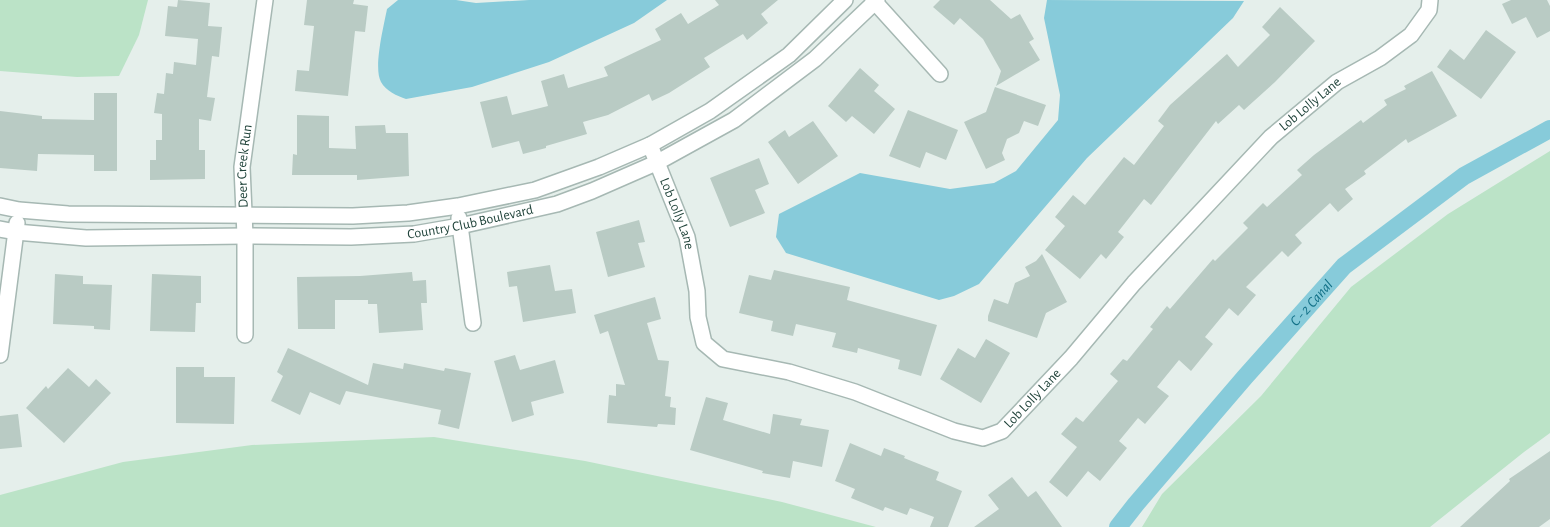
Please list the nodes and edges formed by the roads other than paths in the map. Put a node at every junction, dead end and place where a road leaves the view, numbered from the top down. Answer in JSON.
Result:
{"nodes":[{"id":1,"x":265,"y":0,"type":"edge"},
{"id":2,"x":845,"y":0,"type":"edge"},
{"id":3,"x":1430,"y":0,"type":"edge"},
{"id":4,"x":875,"y":1,"type":"edge"},
{"id":5,"x":940,"y":74,"type":"dead end"},
{"id":6,"x":650,"y":145,"type":"junction"},
{"id":7,"x":656,"y":163,"type":"junction"},
{"id":8,"x":0,"y":206,"type":"edge"},
{"id":9,"x":458,"y":206,"type":"junction"},
{"id":10,"x":19,"y":210,"type":"junction"},
{"id":11,"x":244,"y":216,"type":"junction"},
{"id":12,"x":460,"y":226,"type":"junction"},
{"id":13,"x":0,"y":229,"type":"edge"},
{"id":14,"x":16,"y":232,"type":"junction"},
{"id":15,"x":245,"y":236,"type":"junction"},
{"id":16,"x":473,"y":323,"type":"dead end"},
{"id":17,"x":245,"y":335,"type":"dead end"},
{"id":18,"x":0,"y":355,"type":"edge"}],
"edges":[{"from":1,"to":11,"type":"street","name":"Deer Creek Run"},
{"from":2,"to":6,"type":"street","name":"Country Club Boulevard"},
{"from":3,"to":7,"type":"street","name":"Lob Lolly Lane"},
{"from":4,"to":5,"type":"street"},
{"from":4,"to":7,"type":"street","name":"Country Club Boulevard"},
{"from":6,"to":7,"type":"street","name":"Lob Lolly Lane"},
{"from":6,"to":9,"type":"street","name":"Country Club Boulevard"},
{"from":7,"to":12,"type":"street","name":"Country Club Boulevard"},
{"from":8,"to":10,"type":"street","name":"Country Club Boulevard"},
{"from":9,"to":11,"type":"street","name":"Country Club Boulevard"},
{"from":9,"to":12,"type":"street"},
{"from":10,"to":11,"type":"street","name":"Country Club Boulevard"},
{"from":10,"to":14,"type":"street"},
{"from":11,"to":15,"type":"street","name":"Deer Creek Run"},
{"from":12,"to":15,"type":"street","name":"Country Club Boulevard"},
{"from":12,"to":16,"type":"street"},
{"from":13,"to":14,"type":"street","name":"Country Club Boulevard"},
{"from":14,"to":15,"type":"street","name":"Country Club Boulevard"},
{"from":14,"to":18,"type":"street"},
{"from":15,"to":17,"type":"street","name":"Deer Creek Run"}]}
